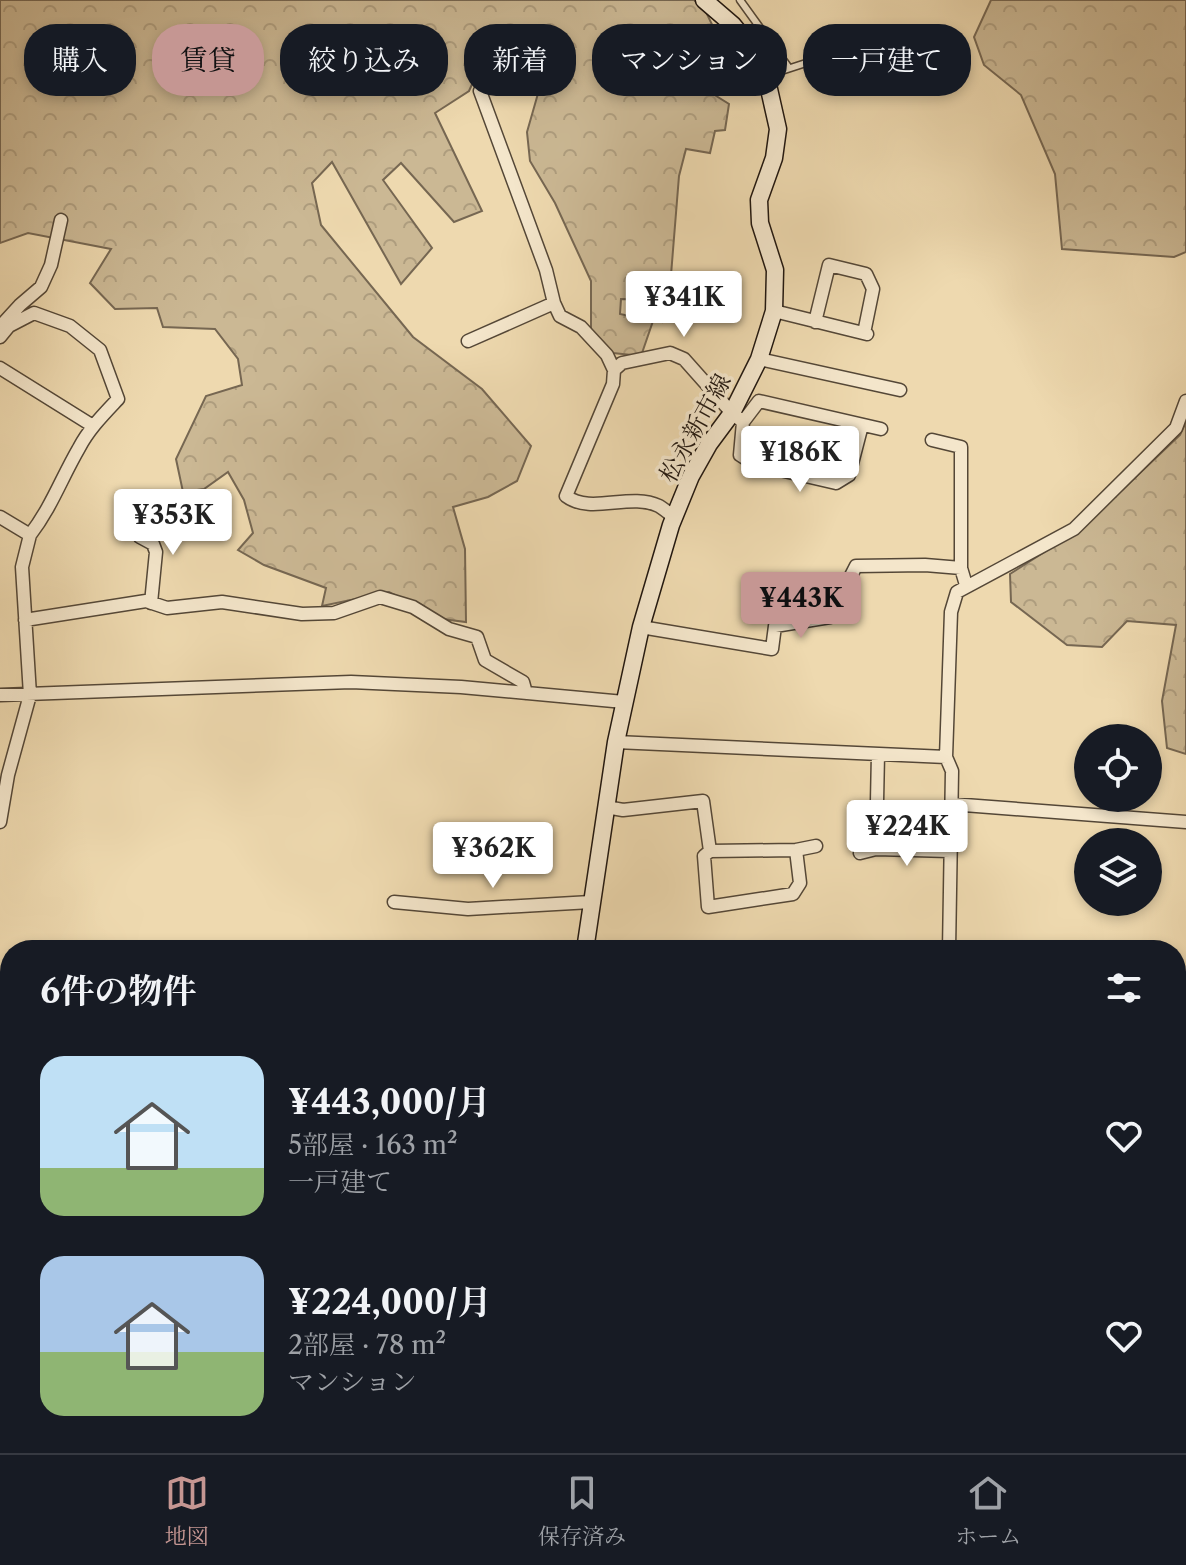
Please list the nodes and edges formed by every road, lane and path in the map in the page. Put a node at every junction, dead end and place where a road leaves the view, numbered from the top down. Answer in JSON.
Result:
{"nodes":[{"id":1,"x":704,"y":0,"type":"edge"},
{"id":2,"x":740,"y":0,"type":"edge"},
{"id":3,"x":732,"y":24,"type":"edge"},
{"id":4,"x":803,"y":64,"type":"edge"},
{"id":5,"x":789,"y":68,"type":"joint"},
{"id":6,"x":482,"y":96,"type":"edge"},
{"id":7,"x":771,"y":96,"type":"edge"},
{"id":8,"x":61,"y":220,"type":"dead end"},
{"id":9,"x":554,"y":303,"type":"junction"},
{"id":10,"x":774,"y":311,"type":"junction"},
{"id":11,"x":815,"y":322,"type":"junction"},
{"id":12,"x":0,"y":327,"type":"edge"},
{"id":13,"x":0,"y":337,"type":"edge"},
{"id":14,"x":468,"y":341,"type":"dead end"},
{"id":15,"x":759,"y":359,"type":"junction"},
{"id":16,"x":0,"y":368,"type":"edge"},
{"id":17,"x":614,"y":370,"type":"junction"},
{"id":18,"x":900,"y":390,"type":"dead end"},
{"id":19,"x":1186,"y":401,"type":"edge"},
{"id":20,"x":738,"y":417,"type":"junction"},
{"id":21,"x":862,"y":425,"type":"junction"},
{"id":22,"x":93,"y":426,"type":"junction"},
{"id":23,"x":881,"y":429,"type":"dead end"},
{"id":24,"x":932,"y":440,"type":"dead end"},
{"id":25,"x":0,"y":517,"type":"edge"},
{"id":26,"x":675,"y":518,"type":"junction"},
{"id":27,"x":30,"y":535,"type":"junction"},
{"id":28,"x":140,"y":537,"type":"dead end"},
{"id":29,"x":961,"y":568,"type":"junction"},
{"id":30,"x":966,"y":585,"type":"junction"},
{"id":31,"x":151,"y":603,"type":"junction"},
{"id":32,"x":25,"y":620,"type":"junction"},
{"id":33,"x":641,"y":627,"type":"junction"},
{"id":34,"x":526,"y":693,"type":"junction"},
{"id":35,"x":0,"y":695,"type":"edge"},
{"id":36,"x":30,"y":695,"type":"junction"},
{"id":37,"x":624,"y":702,"type":"junction"},
{"id":38,"x":616,"y":742,"type":"junction"},
{"id":39,"x":878,"y":754,"type":"junction"},
{"id":40,"x":946,"y":757,"type":"junction"},
{"id":41,"x":951,"y":804,"type":"junction"},
{"id":42,"x":606,"y":807,"type":"junction"},
{"id":43,"x":0,"y":822,"type":"edge"},
{"id":44,"x":1186,"y":822,"type":"edge"},
{"id":45,"x":816,"y":846,"type":"dead end"},
{"id":46,"x":876,"y":849,"type":"junction"},
{"id":47,"x":796,"y":850,"type":"junction"},
{"id":48,"x":710,"y":851,"type":"junction"},
{"id":49,"x":950,"y":851,"type":"junction"},
{"id":50,"x":860,"y":853,"type":"dead end"},
{"id":51,"x":394,"y":902,"type":"dead end"},
{"id":52,"x":591,"y":902,"type":"junction"},
{"id":53,"x":586,"y":940,"type":"edge"},
{"id":54,"x":949,"y":940,"type":"edge"}],
"edges":[{"from":1,"to":3,"type":"main road","name":"松永新市線"},
{"from":2,"to":5,"type":"lane"},
{"from":4,"to":5,"type":"lane"},
{"from":6,"to":9,"type":"street"},
{"from":7,"to":10,"type":"main road","name":"松永新市線"},
{"from":8,"to":12,"type":"street"},
{"from":9,"to":14,"type":"street"},
{"from":9,"to":17,"type":"street"},
{"from":10,"to":11,"type":"street"},
{"from":10,"to":15,"type":"main road","name":"松永新市線"},
{"from":11,"to":11,"type":"street"},
{"from":13,"to":22,"type":"street"},
{"from":15,"to":18,"type":"street"},
{"from":15,"to":20,"type":"main road","name":"松永新市線"},
{"from":16,"to":22,"type":"street"},
{"from":17,"to":20,"type":"street"},
{"from":17,"to":26,"type":"street"},
{"from":19,"to":30,"type":"street"},
{"from":20,"to":21,"type":"street"},
{"from":20,"to":21,"type":"street"},
{"from":20,"to":26,"type":"main road","name":"松永新市線"},
{"from":21,"to":23,"type":"street"},
{"from":22,"to":27,"type":"street"},
{"from":24,"to":29,"type":"street"},
{"from":25,"to":27,"type":"street"},
{"from":26,"to":33,"type":"main road","name":"松永新市線"},
{"from":27,"to":32,"type":"street"},
{"from":28,"to":31,"type":"street"},
{"from":29,"to":30,"type":"street"},
{"from":29,"to":33,"type":"street"},
{"from":30,"to":40,"type":"street"},
{"from":31,"to":32,"type":"street"},
{"from":31,"to":34,"type":"street"},
{"from":32,"to":36,"type":"street"},
{"from":33,"to":37,"type":"main road","name":"松永新市線"},
{"from":34,"to":36,"type":"street"},
{"from":34,"to":37,"type":"street"},
{"from":35,"to":36,"type":"street"},
{"from":36,"to":43,"type":"street"},
{"from":37,"to":38,"type":"main road","name":"松永新市線"},
{"from":38,"to":39,"type":"street"},
{"from":38,"to":42,"type":"main road","name":"松永新市線"},
{"from":39,"to":40,"type":"street"},
{"from":39,"to":46,"type":"street"},
{"from":40,"to":41,"type":"street"},
{"from":41,"to":44,"type":"street"},
{"from":41,"to":49,"type":"street"},
{"from":42,"to":48,"type":"street"},
{"from":42,"to":52,"type":"main road","name":"松永新市線"},
{"from":45,"to":47,"type":"street"},
{"from":46,"to":49,"type":"street"},
{"from":46,"to":50,"type":"street"},
{"from":47,"to":48,"type":"street"},
{"from":47,"to":48,"type":"street"},
{"from":49,"to":54,"type":"street"},
{"from":51,"to":52,"type":"street"},
{"from":52,"to":53,"type":"main road","name":"松永新市線"}]}
